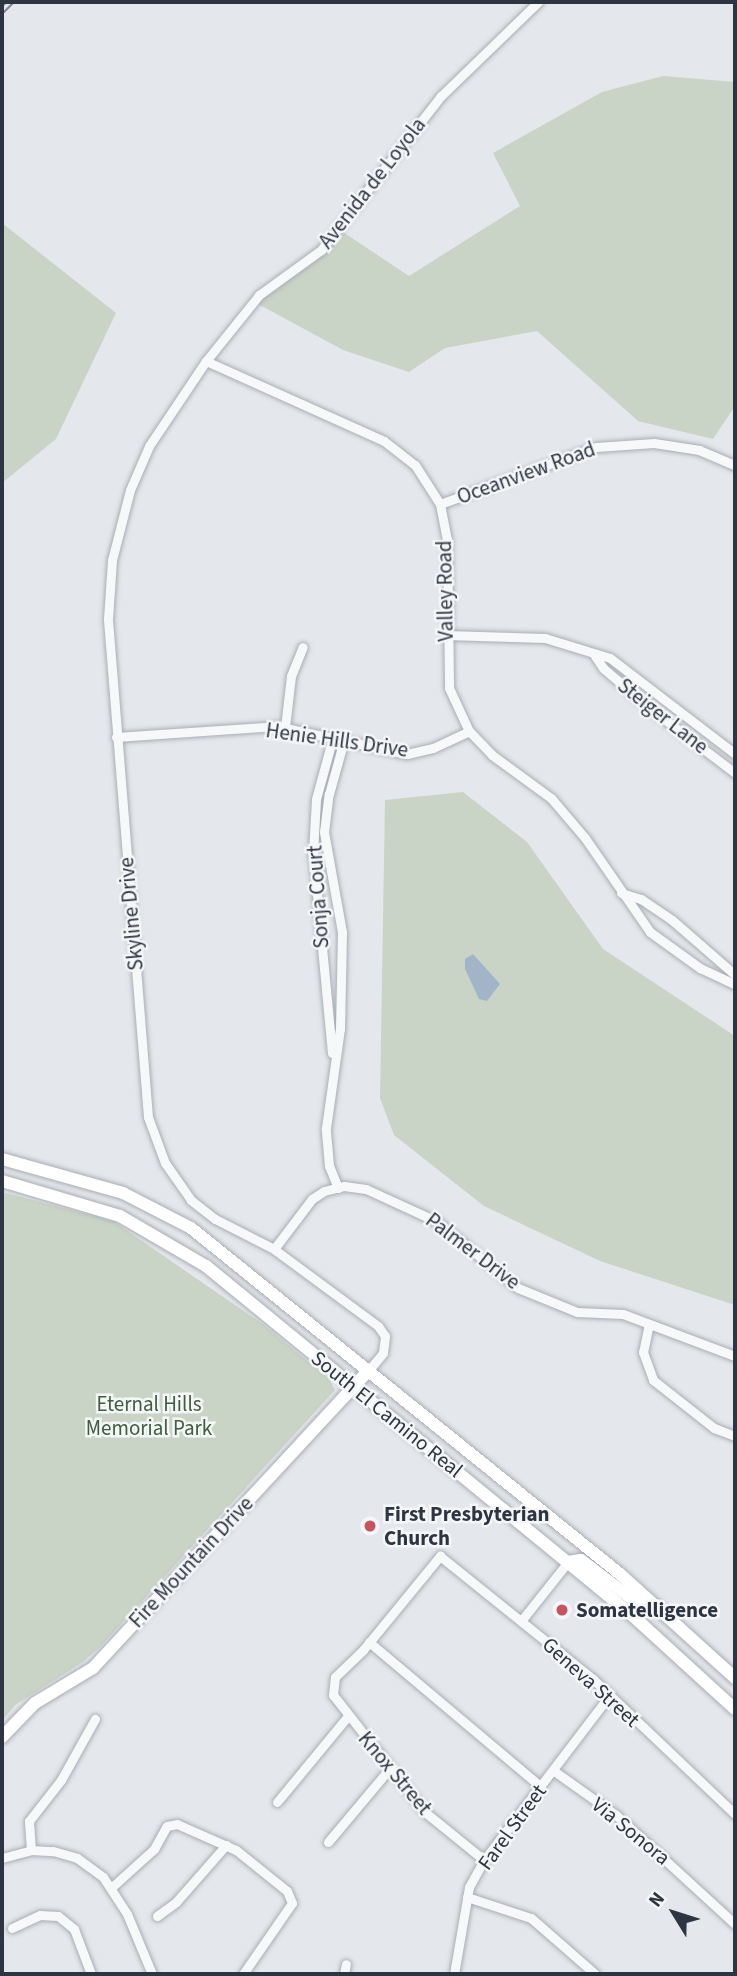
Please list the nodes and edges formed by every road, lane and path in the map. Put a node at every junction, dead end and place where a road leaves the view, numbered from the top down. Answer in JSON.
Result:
{"nodes":[{"id":1,"x":538,"y":2,"type":"edge"},
{"id":2,"x":206,"y":361,"type":"junction"},
{"id":3,"x":735,"y":465,"type":"edge"},
{"id":4,"x":440,"y":505,"type":"junction"},
{"id":5,"x":446,"y":635,"type":"junction"},
{"id":6,"x":303,"y":646,"type":"dead end"},
{"id":7,"x":595,"y":656,"type":"junction"},
{"id":8,"x":285,"y":727,"type":"junction"},
{"id":9,"x":469,"y":731,"type":"junction"},
{"id":10,"x":116,"y":737,"type":"junction"},
{"id":11,"x":333,"y":737,"type":"junction"},
{"id":12,"x":344,"y":740,"type":"junction"},
{"id":13,"x":735,"y":754,"type":"edge"},
{"id":14,"x":735,"y":773,"type":"edge"},
{"id":15,"x":621,"y":893,"type":"junction"},
{"id":16,"x":735,"y":975,"type":"edge"},
{"id":17,"x":735,"y":984,"type":"edge"},
{"id":18,"x":333,"y":1058,"type":"junction"},
{"id":19,"x":2,"y":1159,"type":"edge"},
{"id":20,"x":2,"y":1181,"type":"edge"},
{"id":21,"x":338,"y":1188,"type":"junction"},
{"id":22,"x":274,"y":1249,"type":"junction"},
{"id":23,"x":649,"y":1324,"type":"junction"},
{"id":24,"x":735,"y":1356,"type":"edge"},
{"id":25,"x":368,"y":1371,"type":"junction"},
{"id":26,"x":354,"y":1387,"type":"junction"},
{"id":27,"x":735,"y":1436,"type":"edge"},
{"id":28,"x":568,"y":1562,"type":"junction"},
{"id":29,"x":657,"y":1606,"type":"junction"},
{"id":30,"x":521,"y":1621,"type":"junction"},
{"id":31,"x":369,"y":1642,"type":"junction"},
{"id":32,"x":735,"y":1678,"type":"edge"},
{"id":33,"x":609,"y":1696,"type":"junction"},
{"id":34,"x":735,"y":1709,"type":"edge"},
{"id":35,"x":348,"y":1716,"type":"junction"},
{"id":36,"x":95,"y":1719,"type":"dead end"},
{"id":37,"x":2,"y":1737,"type":"edge"},
{"id":38,"x":390,"y":1768,"type":"junction"},
{"id":39,"x":554,"y":1771,"type":"junction"},
{"id":40,"x":540,"y":1786,"type":"junction"},
{"id":41,"x":277,"y":1802,"type":"dead end"},
{"id":42,"x":735,"y":1814,"type":"edge"},
{"id":43,"x":328,"y":1842,"type":"dead end"},
{"id":44,"x":226,"y":1845,"type":"junction"},
{"id":45,"x":30,"y":1850,"type":"junction"},
{"id":46,"x":2,"y":1858,"type":"edge"},
{"id":47,"x":484,"y":1860,"type":"junction"},
{"id":48,"x":112,"y":1887,"type":"junction"},
{"id":49,"x":467,"y":1896,"type":"junction"},
{"id":50,"x":157,"y":1916,"type":"dead end"},
{"id":51,"x":735,"y":1924,"type":"edge"},
{"id":52,"x":12,"y":1928,"type":"dead end"},
{"id":53,"x":91,"y":1974,"type":"edge"},
{"id":54,"x":152,"y":1974,"type":"edge"},
{"id":55,"x":243,"y":1974,"type":"edge"},
{"id":56,"x":454,"y":1974,"type":"edge"},
{"id":57,"x":594,"y":1974,"type":"edge"}],
"edges":[{"from":1,"to":2,"type":"street","name":"Avenida de Loyola"},
{"from":2,"to":4,"type":"street","name":"Valley Road"},
{"from":2,"to":10,"type":"street","name":"Skyline Drive"},
{"from":3,"to":4,"type":"street","name":"Oceanview Road"},
{"from":4,"to":5,"type":"street","name":"Valley Road"},
{"from":5,"to":7,"type":"street","name":"Steiger Lane"},
{"from":5,"to":9,"type":"street","name":"Valley Road"},
{"from":6,"to":8,"type":"street"},
{"from":7,"to":13,"type":"street","name":"Steiger Lane"},
{"from":7,"to":14,"type":"street","name":"Steiger Lane"},
{"from":8,"to":10,"type":"street","name":"Henie Hills Drive"},
{"from":8,"to":11,"type":"street","name":"Henie Hills Drive"},
{"from":9,"to":12,"type":"street","name":"Henie Hills Drive"},
{"from":9,"to":15,"type":"street","name":"Valley Road"},
{"from":10,"to":22,"type":"street","name":"Skyline Drive"},
{"from":11,"to":12,"type":"street","name":"Henie Hills Drive"},
{"from":11,"to":18,"type":"street","name":"Sonja Court"},
{"from":12,"to":18,"type":"street","name":"Sonja Court"},
{"from":15,"to":16,"type":"street"},
{"from":15,"to":17,"type":"street","name":"Valley Road"},
{"from":18,"to":21,"type":"street","name":"Sonja Court"},
{"from":19,"to":25,"type":"main road","name":"South El Camino Real"},
{"from":20,"to":26,"type":"main road","name":"South El Camino Real"},
{"from":21,"to":22,"type":"street"},
{"from":21,"to":23,"type":"street","name":"Palmer Drive"},
{"from":22,"to":25,"type":"street","name":"Skyline Drive"},
{"from":23,"to":24,"type":"street","name":"Palmer Drive"},
{"from":23,"to":27,"type":"street"},
{"from":25,"to":26,"type":"main road","name":"Fire Mountain Drive"},
{"from":25,"to":29,"type":"main road","name":"South El Camino Real"},
{"from":26,"to":28,"type":"main road","name":"South El Camino Real"},
{"from":26,"to":37,"type":"main road","name":"Fire Mountain Drive"},
{"from":28,"to":29,"type":"main road"},
{"from":28,"to":30,"type":"street"},
{"from":28,"to":34,"type":"main road","name":"South El Camino Real"},
{"from":29,"to":32,"type":"main road","name":"South El Camino Real"},
{"from":30,"to":31,"type":"street","name":"Geneva Street"},
{"from":30,"to":33,"type":"street","name":"Geneva Street"},
{"from":31,"to":35,"type":"street","name":"Knox Street"},
{"from":31,"to":40,"type":"street"},
{"from":33,"to":39,"type":"street","name":"Farel Street"},
{"from":33,"to":42,"type":"street","name":"Geneva Street"},
{"from":35,"to":38,"type":"street","name":"Knox Street"},
{"from":35,"to":41,"type":"street"},
{"from":36,"to":45,"type":"street"},
{"from":38,"to":43,"type":"street"},
{"from":38,"to":47,"type":"street","name":"Knox Street"},
{"from":39,"to":40,"type":"street","name":"Farel Street"},
{"from":39,"to":51,"type":"street","name":"Via Sonora"},
{"from":40,"to":47,"type":"street","name":"Farel Street"},
{"from":44,"to":48,"type":"street"},
{"from":44,"to":50,"type":"street"},
{"from":44,"to":55,"type":"street"},
{"from":45,"to":46,"type":"street"},
{"from":45,"to":48,"type":"street"},
{"from":47,"to":49,"type":"street","name":"Farel Street"},
{"from":48,"to":54,"type":"street"},
{"from":49,"to":56,"type":"street","name":"Farel Street"},
{"from":49,"to":57,"type":"street"},
{"from":52,"to":53,"type":"street"}]}
